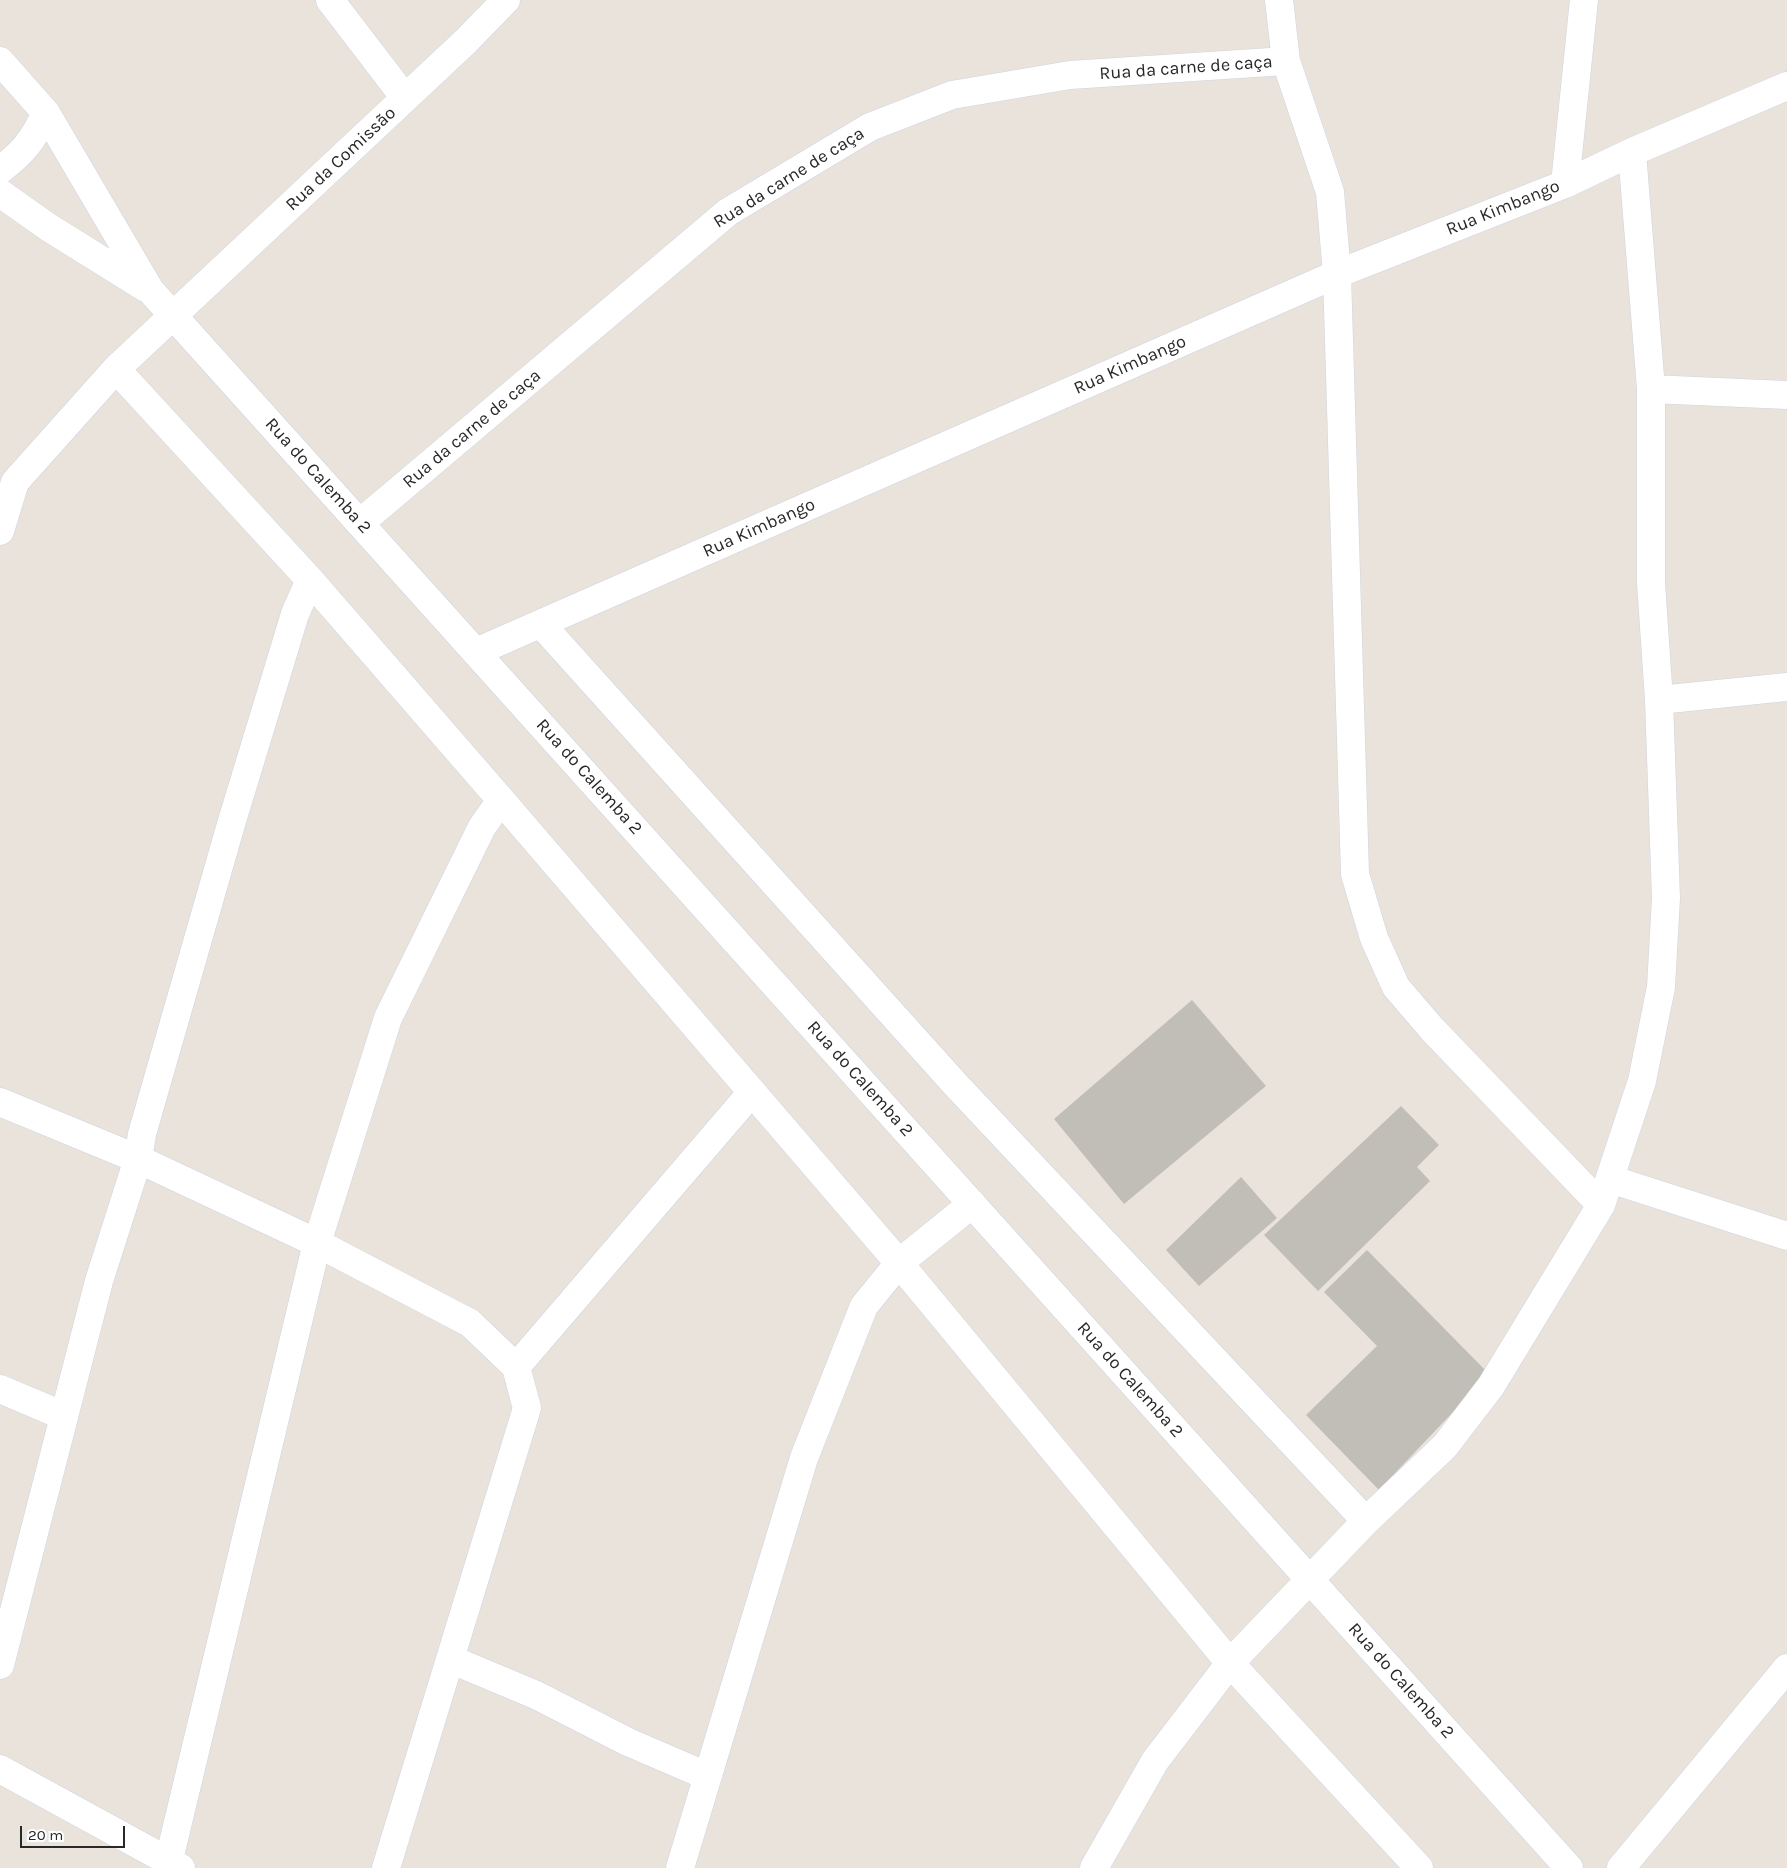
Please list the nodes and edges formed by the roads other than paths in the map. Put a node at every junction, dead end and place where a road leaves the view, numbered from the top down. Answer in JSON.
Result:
{"nodes":[{"id":1,"x":330,"y":0,"type":"edge"},
{"id":2,"x":506,"y":0,"type":"edge"},
{"id":3,"x":1279,"y":0,"type":"edge"},
{"id":4,"x":1584,"y":0,"type":"edge"},
{"id":5,"x":0,"y":61,"type":"edge"},
{"id":6,"x":1286,"y":62,"type":"junction"},
{"id":7,"x":1787,"y":86,"type":"edge"},
{"id":8,"x":405,"y":98,"type":"junction"},
{"id":9,"x":46,"y":113,"type":"junction"},
{"id":10,"x":1632,"y":152,"type":"junction"},
{"id":11,"x":0,"y":170,"type":"edge"},
{"id":12,"x":1566,"y":184,"type":"junction"},
{"id":13,"x":0,"y":193,"type":"edge"},
{"id":14,"x":1337,"y":274,"type":"junction"},
{"id":15,"x":150,"y":290,"type":"junction"},
{"id":16,"x":173,"y":316,"type":"junction"},
{"id":17,"x":116,"y":369,"type":"junction"},
{"id":18,"x":1651,"y":389,"type":"junction"},
{"id":19,"x":1787,"y":395,"type":"edge"},
{"id":20,"x":360,"y":523,"type":"junction"},
{"id":21,"x":0,"y":531,"type":"edge"},
{"id":22,"x":310,"y":580,"type":"junction"},
{"id":23,"x":541,"y":624,"type":"junction"},
{"id":24,"x":476,"y":652,"type":"junction"},
{"id":25,"x":1787,"y":687,"type":"edge"},
{"id":26,"x":1659,"y":700,"type":"junction"},
{"id":27,"x":501,"y":800,"type":"junction"},
{"id":28,"x":752,"y":1092,"type":"junction"},
{"id":29,"x":0,"y":1102,"type":"edge"},
{"id":30,"x":138,"y":1159,"type":"junction"},
{"id":31,"x":1610,"y":1179,"type":"junction"},
{"id":32,"x":972,"y":1204,"type":"junction"},
{"id":33,"x":1601,"y":1205,"type":"junction"},
{"id":34,"x":1787,"y":1236,"type":"edge"},
{"id":35,"x":317,"y":1244,"type":"junction"},
{"id":36,"x":899,"y":1263,"type":"junction"},
{"id":37,"x":516,"y":1367,"type":"junction"},
{"id":38,"x":0,"y":1389,"type":"edge"},
{"id":39,"x":64,"y":1416,"type":"junction"},
{"id":40,"x":1366,"y":1520,"type":"junction"},
{"id":41,"x":1309,"y":1579,"type":"junction"},
{"id":42,"x":450,"y":1659,"type":"junction"},
{"id":43,"x":1230,"y":1663,"type":"junction"},
{"id":44,"x":0,"y":1664,"type":"edge"},
{"id":45,"x":1787,"y":1668,"type":"edge"},
{"id":46,"x":0,"y":1769,"type":"edge"},
{"id":47,"x":707,"y":1776,"type":"junction"},
{"id":48,"x":172,"y":1866,"type":"edge"},
{"id":49,"x":386,"y":1868,"type":"edge"},
{"id":50,"x":680,"y":1868,"type":"edge"},
{"id":51,"x":1094,"y":1868,"type":"edge"},
{"id":52,"x":1419,"y":1868,"type":"edge"},
{"id":53,"x":1569,"y":1868,"type":"edge"},
{"id":54,"x":1622,"y":1868,"type":"edge"}],
"edges":[{"from":1,"to":8,"type":"street"},
{"from":2,"to":8,"type":"street","name":"Rua da Comissão"},
{"from":3,"to":6,"type":"street"},
{"from":4,"to":12,"type":"street"},
{"from":5,"to":9,"type":"street","name":"Rua do Calemba 2"},
{"from":6,"to":14,"type":"street"},
{"from":6,"to":20,"type":"street","name":"Rua da carne de caça"},
{"from":7,"to":10,"type":"street","name":"Rua Kimbango"},
{"from":8,"to":16,"type":"street","name":"Rua da Comissão"},
{"from":9,"to":11,"type":"street"},
{"from":9,"to":15,"type":"street","name":"Rua do Calemba 2"},
{"from":10,"to":12,"type":"street","name":"Rua Kimbango"},
{"from":10,"to":18,"type":"street"},
{"from":12,"to":14,"type":"street","name":"Rua Kimbango"},
{"from":13,"to":15,"type":"street","name":"Rua do Calemba 2"},
{"from":14,"to":23,"type":"street","name":"Rua Kimbango"},
{"from":14,"to":33,"type":"street"},
{"from":15,"to":16,"type":"street","name":"Rua do Calemba 2"},
{"from":16,"to":17,"type":"street","name":"Rua da Comissão"},
{"from":16,"to":20,"type":"street","name":"Rua do Calemba 2"},
{"from":17,"to":21,"type":"street","name":"Rua da Comissão"},
{"from":17,"to":22,"type":"street"},
{"from":18,"to":19,"type":"street"},
{"from":18,"to":26,"type":"street"},
{"from":20,"to":24,"type":"street","name":"Rua do Calemba 2"},
{"from":22,"to":27,"type":"street"},
{"from":22,"to":30,"type":"street"},
{"from":23,"to":24,"type":"street","name":"Rua Kimbango"},
{"from":23,"to":40,"type":"street"},
{"from":24,"to":32,"type":"street","name":"Rua do Calemba 2"},
{"from":25,"to":26,"type":"street"},
{"from":26,"to":31,"type":"street"},
{"from":27,"to":28,"type":"street"},
{"from":27,"to":35,"type":"street"},
{"from":28,"to":36,"type":"street"},
{"from":28,"to":37,"type":"street"},
{"from":29,"to":30,"type":"street"},
{"from":30,"to":35,"type":"street"},
{"from":30,"to":39,"type":"street"},
{"from":31,"to":33,"type":"street"},
{"from":31,"to":34,"type":"street"},
{"from":32,"to":36,"type":"street"},
{"from":32,"to":41,"type":"street","name":"Rua do Calemba 2"},
{"from":33,"to":40,"type":"street"},
{"from":35,"to":37,"type":"street"},
{"from":35,"to":48,"type":"street"},
{"from":36,"to":43,"type":"street"},
{"from":36,"to":47,"type":"street"},
{"from":37,"to":42,"type":"street"},
{"from":38,"to":39,"type":"street"},
{"from":39,"to":44,"type":"street"},
{"from":40,"to":41,"type":"street"},
{"from":41,"to":43,"type":"street"},
{"from":41,"to":53,"type":"street","name":"Rua do Calemba 2"},
{"from":42,"to":47,"type":"street"},
{"from":42,"to":49,"type":"street"},
{"from":43,"to":51,"type":"street"},
{"from":43,"to":52,"type":"street"},
{"from":45,"to":54,"type":"street"},
{"from":46,"to":48,"type":"street"},
{"from":47,"to":50,"type":"street"}]}
